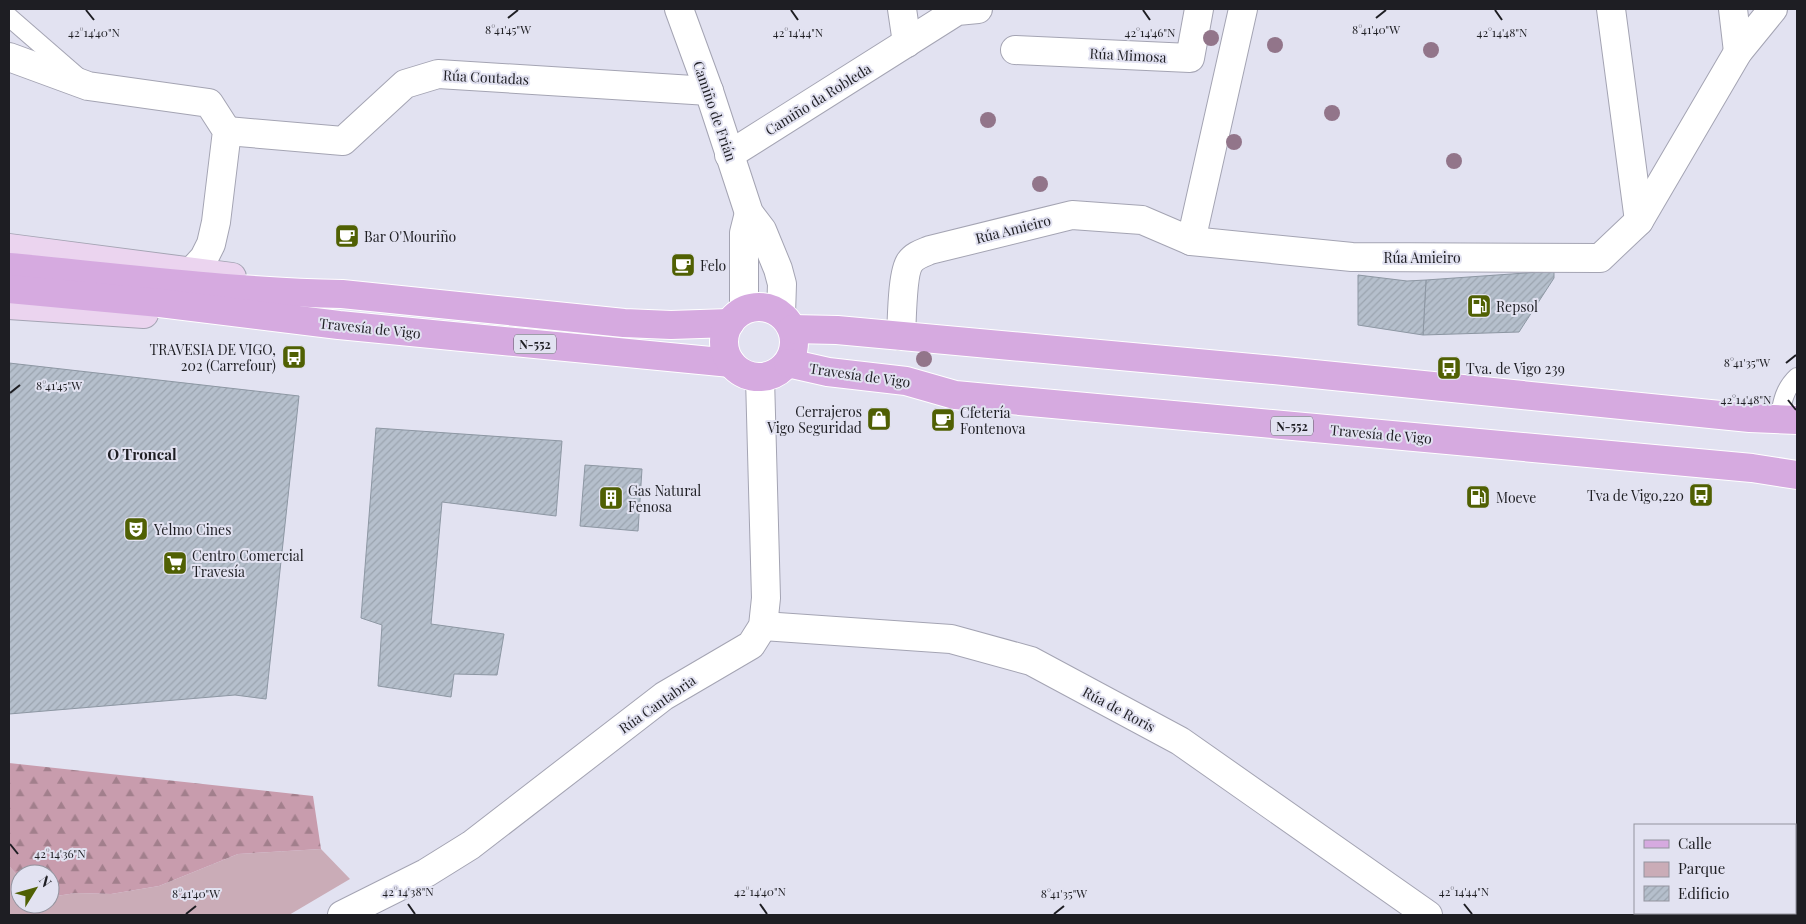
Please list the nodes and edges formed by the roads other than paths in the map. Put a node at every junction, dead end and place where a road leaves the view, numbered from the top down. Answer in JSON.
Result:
{"nodes":[{"id":1,"x":679,"y":9,"type":"edge"},
{"id":2,"x":902,"y":9,"type":"edge"},
{"id":3,"x":978,"y":9,"type":"edge"},
{"id":4,"x":1199,"y":9,"type":"edge"},
{"id":5,"x":1243,"y":9,"type":"edge"},
{"id":6,"x":1611,"y":9,"type":"edge"},
{"id":7,"x":1733,"y":9,"type":"edge"},
{"id":8,"x":1773,"y":9,"type":"edge"},
{"id":9,"x":9,"y":17,"type":"edge"},
{"id":10,"x":907,"y":43,"type":"junction"},
{"id":11,"x":1015,"y":50,"type":"dead end"},
{"id":12,"x":1738,"y":52,"type":"junction"},
{"id":13,"x":9,"y":57,"type":"edge"},
{"id":14,"x":88,"y":86,"type":"junction"},
{"id":15,"x":709,"y":91,"type":"junction"},
{"id":16,"x":227,"y":131,"type":"junction"},
{"id":17,"x":729,"y":155,"type":"junction"},
{"id":18,"x":749,"y":213,"type":"junction"},
{"id":19,"x":1639,"y":221,"type":"junction"},
{"id":20,"x":1191,"y":241,"type":"junction"},
{"id":21,"x":9,"y":248,"type":"edge"},
{"id":22,"x":9,"y":267,"type":"edge"},
{"id":23,"x":192,"y":271,"type":"junction"},
{"id":24,"x":9,"y":289,"type":"edge"},
{"id":25,"x":342,"y":294,"type":"junction"},
{"id":26,"x":9,"y":305,"type":"edge"},
{"id":27,"x":737,"y":316,"type":"junction"},
{"id":28,"x":787,"y":322,"type":"junction"},
{"id":29,"x":339,"y":326,"type":"junction"},
{"id":30,"x":901,"y":336,"type":"junction"},
{"id":31,"x":731,"y":363,"type":"junction"},
{"id":32,"x":788,"y":363,"type":"junction"},
{"id":33,"x":1797,"y":377,"type":"edge"},
{"id":34,"x":760,"y":378,"type":"junction"},
{"id":35,"x":1788,"y":420,"type":"edge"},
{"id":36,"x":1797,"y":475,"type":"edge"},
{"id":37,"x":762,"y":626,"type":"junction"},
{"id":38,"x":342,"y":915,"type":"edge"},
{"id":39,"x":1428,"y":915,"type":"edge"}],
"edges":[{"from":1,"to":15,"type":"street","name":"Camiño de Frián"},
{"from":2,"to":10,"type":"street"},
{"from":3,"to":10,"type":"street","name":"Camiño da Robleda"},
{"from":4,"to":11,"type":"street","name":"Rúa Mimosa"},
{"from":5,"to":20,"type":"street"},
{"from":6,"to":19,"type":"street"},
{"from":7,"to":12,"type":"street"},
{"from":8,"to":12,"type":"street","name":"Rúa Amieiro"},
{"from":9,"to":14,"type":"lane"},
{"from":10,"to":17,"type":"street","name":"Camiño da Robleda"},
{"from":12,"to":19,"type":"street","name":"Rúa Amieiro"},
{"from":13,"to":14,"type":"street"},
{"from":14,"to":16,"type":"street"},
{"from":15,"to":16,"type":"street","name":"Rúa Coutadas"},
{"from":15,"to":17,"type":"street","name":"Camiño de Frián"},
{"from":16,"to":23,"type":"street"},
{"from":17,"to":18,"type":"street","name":"Camiño de Frián"},
{"from":18,"to":27,"type":"street"},
{"from":18,"to":28,"type":"street","name":"Camiño de Frián"},
{"from":19,"to":20,"type":"street","name":"Rúa Amieiro"},
{"from":20,"to":30,"type":"street","name":"Rúa Amieiro"},
{"from":21,"to":23,"type":"main road","number":"N-552"},
{"from":22,"to":25,"type":"main road","name":"Travesía de Vigo"},
{"from":23,"to":25,"type":"main road","number":"N-552"},
{"from":24,"to":29,"type":"main road","name":"Travesía de Vigo"},
{"from":25,"to":27,"type":"main road","name":"Travesía de Vigo","number":"N-552"},
{"from":26,"to":29,"type":"main road","number":"N-552"},
{"from":27,"to":28,"type":"main road","number":"N-552"},
{"from":27,"to":31,"type":"main road"},
{"from":28,"to":30,"type":"main road","number":"N-552"},
{"from":28,"to":32,"type":"main road"},
{"from":29,"to":31,"type":"main road","name":"Travesía de Vigo","number":"N-552"},
{"from":30,"to":35,"type":"main road","number":"N-552"},
{"from":31,"to":34,"type":"main road","number":"N-552"},
{"from":32,"to":34,"type":"main road"},
{"from":32,"to":36,"type":"main road","name":"Travesía de Vigo","number":"N-552"},
{"from":33,"to":35,"type":"lane"},
{"from":34,"to":37,"type":"street","name":"Rúa Cantabria"},
{"from":37,"to":38,"type":"street","name":"Rúa Cantabria"},
{"from":37,"to":39,"type":"street","name":"Rúa de Roris"}]}
